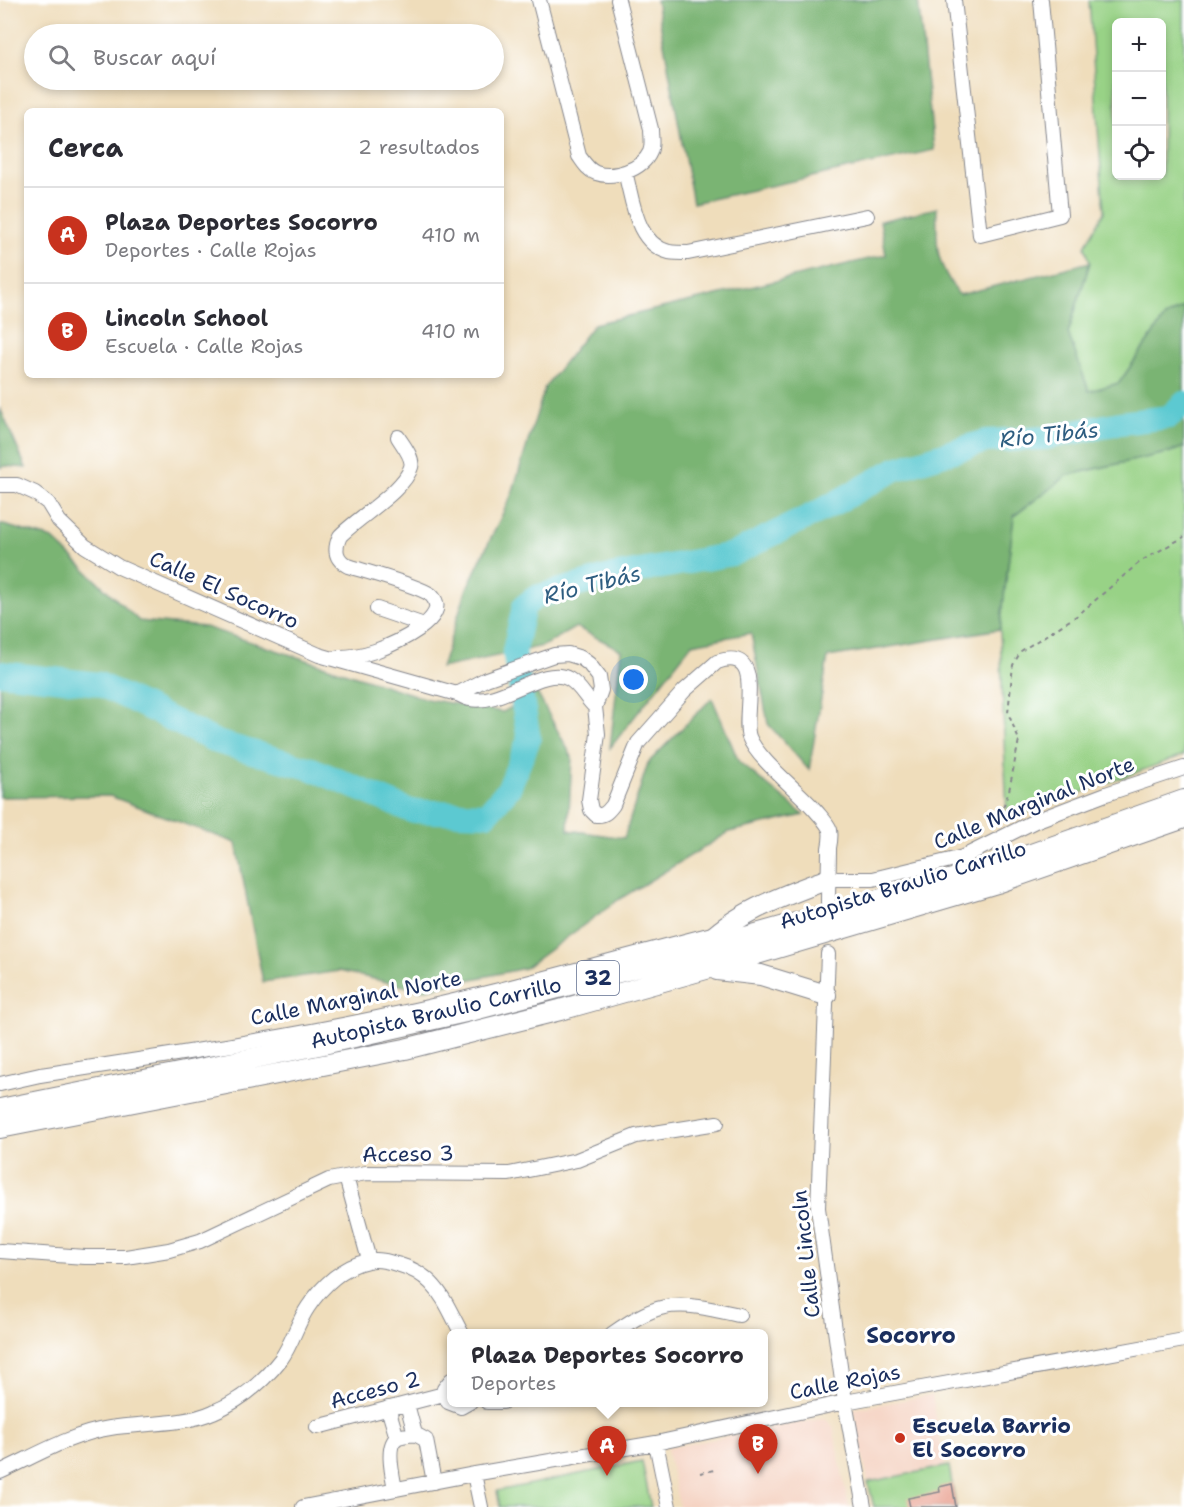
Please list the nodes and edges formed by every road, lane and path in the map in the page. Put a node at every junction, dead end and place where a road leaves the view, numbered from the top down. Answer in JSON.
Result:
{"nodes":[{"id":1,"x":539,"y":0,"type":"edge"},
{"id":2,"x":618,"y":0,"type":"edge"},
{"id":3,"x":954,"y":0,"type":"edge"},
{"id":4,"x":1041,"y":0,"type":"edge"},
{"id":5,"x":625,"y":172,"type":"junction"},
{"id":6,"x":867,"y":216,"type":"dead end"},
{"id":7,"x":398,"y":437,"type":"dead end"},
{"id":8,"x":0,"y":485,"type":"edge"},
{"id":9,"x":1184,"y":537,"type":"edge"},
{"id":10,"x":377,"y":609,"type":"dead end"},
{"id":11,"x":424,"y":625,"type":"junction"},
{"id":12,"x":319,"y":655,"type":"junction"},
{"id":13,"x":457,"y":694,"type":"junction"},
{"id":14,"x":595,"y":707,"type":"junction"},
{"id":15,"x":1184,"y":768,"type":"edge"},
{"id":16,"x":1184,"y":800,"type":"edge"},
{"id":17,"x":1184,"y":818,"type":"edge"},
{"id":18,"x":989,"y":830,"type":"dead end"},
{"id":19,"x":828,"y":879,"type":"junction"},
{"id":20,"x":828,"y":903,"type":"dead end"},
{"id":21,"x":716,"y":933,"type":"junction"},
{"id":22,"x":701,"y":949,"type":"junction"},
{"id":23,"x":828,"y":954,"type":"dead end"},
{"id":24,"x":706,"y":969,"type":"junction"},
{"id":25,"x":826,"y":995,"type":"junction"},
{"id":26,"x":0,"y":1084,"type":"edge"},
{"id":27,"x":0,"y":1109,"type":"edge"},
{"id":28,"x":717,"y":1123,"type":"dead end"},
{"id":29,"x":0,"y":1128,"type":"edge"},
{"id":30,"x":346,"y":1177,"type":"junction"},
{"id":31,"x":0,"y":1251,"type":"edge"},
{"id":32,"x":369,"y":1260,"type":"junction"},
{"id":33,"x":739,"y":1315,"type":"dead end"},
{"id":34,"x":459,"y":1329,"type":"edge"},
{"id":35,"x":619,"y":1329,"type":"edge"},
{"id":36,"x":1184,"y":1340,"type":"edge"},
{"id":37,"x":447,"y":1384,"type":"edge"},
{"id":38,"x":444,"y":1394,"type":"junction"},
{"id":39,"x":447,"y":1400,"type":"edge"},
{"id":40,"x":845,"y":1402,"type":"junction"},
{"id":41,"x":407,"y":1404,"type":"junction"},
{"id":42,"x":388,"y":1408,"type":"junction"},
{"id":43,"x":317,"y":1427,"type":"dead end"},
{"id":44,"x":416,"y":1434,"type":"junction"},
{"id":45,"x":397,"y":1438,"type":"junction"},
{"id":46,"x":656,"y":1443,"type":"junction"},
{"id":47,"x":714,"y":1470,"type":"dead end"},
{"id":48,"x":0,"y":1472,"type":"edge"},
{"id":49,"x":700,"y":1473,"type":"dead end"},
{"id":50,"x":474,"y":1474,"type":"junction"},
{"id":51,"x":434,"y":1482,"type":"junction"},
{"id":52,"x":395,"y":1489,"type":"junction"},
{"id":53,"x":303,"y":1507,"type":"edge"},
{"id":54,"x":481,"y":1507,"type":"edge"},
{"id":55,"x":669,"y":1507,"type":"edge"},
{"id":56,"x":864,"y":1507,"type":"edge"}],
"edges":[{"from":1,"to":5,"type":"street"},
{"from":2,"to":5,"type":"street"},
{"from":3,"to":4,"type":"street"},
{"from":5,"to":6,"type":"street"},
{"from":7,"to":11,"type":"street"},
{"from":8,"to":12,"type":"street","name":"Calle El Socorro"},
{"from":9,"to":18,"type":"path"},
{"from":10,"to":11,"type":"street"},
{"from":11,"to":12,"type":"street"},
{"from":12,"to":13,"type":"street","name":"Calle El Socorro"},
{"from":13,"to":14,"type":"street","name":"Calle El Socorro"},
{"from":13,"to":14,"type":"street"},
{"from":14,"to":19,"type":"street"},
{"from":15,"to":19,"type":"street","name":"Calle Marginal Norte"},
{"from":16,"to":22,"type":"highway","name":"Autopista Braulio Carrillo","number":"32"},
{"from":17,"to":24,"type":"highway","name":"Autopista Braulio Carrillo","number":"32"},
{"from":19,"to":20,"type":"street"},
{"from":19,"to":21,"type":"highway"},
{"from":21,"to":22,"type":"highway"},
{"from":21,"to":26,"type":"street","name":"Calle Marginal Norte"},
{"from":22,"to":24,"type":"highway"},
{"from":22,"to":27,"type":"highway","name":"Autopista Braulio Carrillo","number":"32"},
{"from":23,"to":25,"type":"street"},
{"from":24,"to":25,"type":"highway"},
{"from":24,"to":29,"type":"highway","name":"Autopista Braulio Carrillo","number":"32"},
{"from":25,"to":40,"type":"street","name":"Calle Lincoln"},
{"from":28,"to":30,"type":"street","name":"Acceso 3"},
{"from":30,"to":31,"type":"street","name":"Acceso 3"},
{"from":30,"to":32,"type":"street"},
{"from":32,"to":34,"type":"street"},
{"from":32,"to":48,"type":"street"},
{"from":33,"to":35,"type":"street"},
{"from":36,"to":40,"type":"street","name":"Calle Rojas"},
{"from":37,"to":38,"type":"street"},
{"from":38,"to":39,"type":"street"},
{"from":38,"to":41,"type":"street","name":"Acceso 2"},
{"from":40,"to":46,"type":"street","name":"Calle Rojas"},
{"from":40,"to":56,"type":"street","name":"Calle Lincoln"},
{"from":41,"to":42,"type":"street","name":"Acceso 2"},
{"from":41,"to":44,"type":"street"},
{"from":42,"to":43,"type":"street","name":"Acceso 2"},
{"from":42,"to":45,"type":"street"},
{"from":44,"to":45,"type":"street"},
{"from":44,"to":51,"type":"street"},
{"from":45,"to":52,"type":"street"},
{"from":46,"to":50,"type":"street","name":"Calle Rojas"},
{"from":46,"to":55,"type":"street"},
{"from":47,"to":49,"type":"path"},
{"from":50,"to":51,"type":"street","name":"Calle Rojas"},
{"from":50,"to":54,"type":"street"},
{"from":51,"to":52,"type":"street","name":"Calle Rojas"},
{"from":52,"to":53,"type":"street","name":"Calle Rojas"}]}
